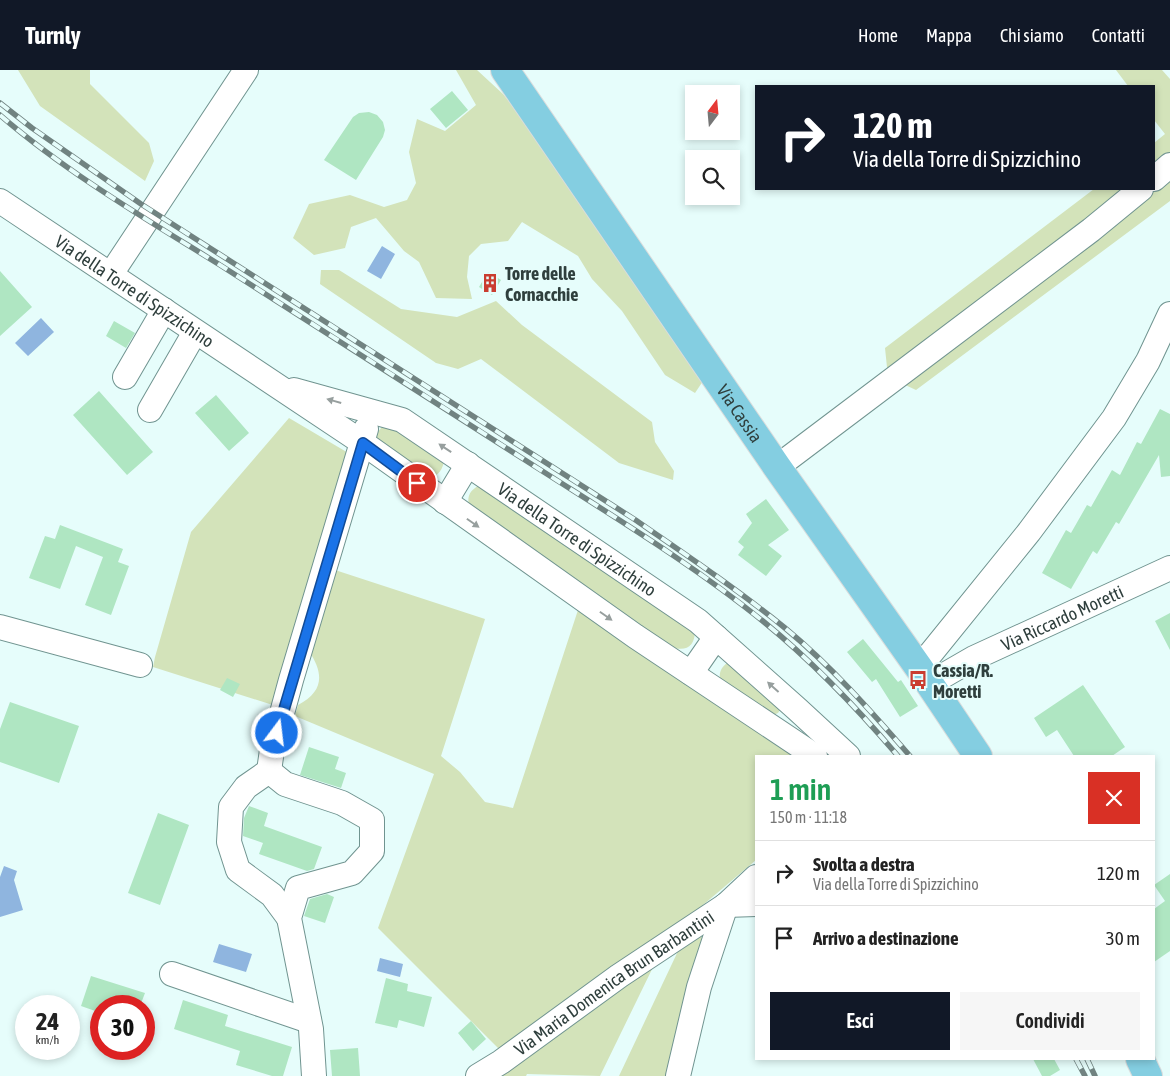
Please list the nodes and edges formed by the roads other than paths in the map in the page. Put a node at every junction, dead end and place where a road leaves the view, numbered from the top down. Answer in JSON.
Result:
{"nodes":[{"id":1,"x":246,"y":70,"type":"edge"},
{"id":2,"x":505,"y":70,"type":"edge"},
{"id":3,"x":1170,"y":165,"type":"edge"},
{"id":4,"x":1155,"y":177,"type":"edge"},
{"id":5,"x":1140,"y":190,"type":"edge"},
{"id":6,"x":0,"y":201,"type":"edge"},
{"id":7,"x":112,"y":274,"type":"junction"},
{"id":8,"x":164,"y":310,"type":"junction"},
{"id":9,"x":1170,"y":314,"type":"edge"},
{"id":10,"x":195,"y":332,"type":"junction"},
{"id":11,"x":125,"y":377,"type":"dead end"},
{"id":12,"x":271,"y":383,"type":"junction"},
{"id":13,"x":150,"y":410,"type":"dead end"},
{"id":14,"x":381,"y":414,"type":"junction"},
{"id":15,"x":363,"y":443,"type":"junction"},
{"id":16,"x":468,"y":464,"type":"junction"},
{"id":17,"x":777,"y":467,"type":"junction"},
{"id":18,"x":445,"y":502,"type":"junction"},
{"id":19,"x":1170,"y":568,"type":"edge"},
{"id":20,"x":0,"y":627,"type":"edge"},
{"id":21,"x":716,"y":636,"type":"junction"},
{"id":22,"x":140,"y":666,"type":"dead end"},
{"id":23,"x":691,"y":673,"type":"junction"},
{"id":24,"x":924,"y":676,"type":"junction"},
{"id":25,"x":797,"y":709,"type":"junction"},
{"id":26,"x":776,"y":729,"type":"junction"},
{"id":27,"x":814,"y":755,"type":"edge"},
{"id":28,"x":847,"y":755,"type":"edge"},
{"id":29,"x":977,"y":755,"type":"edge"},
{"id":30,"x":270,"y":771,"type":"junction"},
{"id":31,"x":755,"y":878,"type":"edge"},
{"id":32,"x":755,"y":904,"type":"edge"},
{"id":33,"x":726,"y":905,"type":"junction"},
{"id":34,"x":289,"y":918,"type":"junction"},
{"id":35,"x":172,"y":974,"type":"dead end"},
{"id":36,"x":309,"y":1021,"type":"junction"},
{"id":37,"x":1140,"y":1060,"type":"edge"},
{"id":38,"x":314,"y":1076,"type":"edge"},
{"id":39,"x":478,"y":1076,"type":"edge"},
{"id":40,"x":678,"y":1076,"type":"edge"},
{"id":41,"x":1148,"y":1076,"type":"edge"}],
"edges":[{"from":1,"to":7,"type":"street"},
{"from":2,"to":17,"type":"main road","name":"Via Cassia"},
{"from":3,"to":4,"type":"street"},
{"from":5,"to":17,"type":"street"},
{"from":6,"to":7,"type":"street","name":"Via della Torre di Spizzichino"},
{"from":7,"to":8,"type":"street","name":"Via della Torre di Spizzichino"},
{"from":8,"to":10,"type":"street","name":"Via della Torre di Spizzichino"},
{"from":8,"to":11,"type":"street"},
{"from":9,"to":24,"type":"street"},
{"from":10,"to":12,"type":"street","name":"Via della Torre di Spizzichino"},
{"from":10,"to":13,"type":"street"},
{"from":14,"to":12,"type":"street","name":"Via della Torre di Spizzichino","one_way":true},
{"from":12,"to":15,"type":"street","name":"Via della Torre di Spizzichino"},
{"from":14,"to":15,"type":"street"},
{"from":16,"to":14,"type":"street","name":"Via della Torre di Spizzichino","one_way":true},
{"from":15,"to":18,"type":"street","name":"Via della Torre di Spizzichino"},
{"from":15,"to":30,"type":"street"},
{"from":16,"to":18,"type":"street"},
{"from":16,"to":21,"type":"street","name":"Via della Torre di Spizzichino"},
{"from":17,"to":24,"type":"main road","name":"Via Cassia"},
{"from":18,"to":23,"type":"street","name":"Via della Torre di Spizzichino","one_way":true},
{"from":19,"to":24,"type":"street","name":"Via Riccardo Moretti"},
{"from":20,"to":22,"type":"street"},
{"from":21,"to":23,"type":"street"},
{"from":25,"to":21,"type":"street","name":"Via della Torre di Spizzichino","one_way":true},
{"from":23,"to":26,"type":"street","name":"Via della Torre di Spizzichino"},
{"from":24,"to":29,"type":"main road","name":"Via Cassia"},
{"from":25,"to":26,"type":"street"},
{"from":25,"to":28,"type":"street","name":"Via della Torre di Spizzichino"},
{"from":26,"to":27,"type":"street","name":"Via della Torre di Spizzichino"},
{"from":30,"to":34,"type":"street"},
{"from":30,"to":34,"type":"street"},
{"from":31,"to":33,"type":"street","name":"Via Maria Domenica Brun Barbantini"},
{"from":32,"to":33,"type":"street"},
{"from":33,"to":39,"type":"street","name":"Via Maria Domenica Brun Barbantini"},
{"from":33,"to":40,"type":"street"},
{"from":34,"to":36,"type":"street"},
{"from":35,"to":36,"type":"street"},
{"from":36,"to":38,"type":"street"},
{"from":37,"to":41,"type":"main road"}]}
